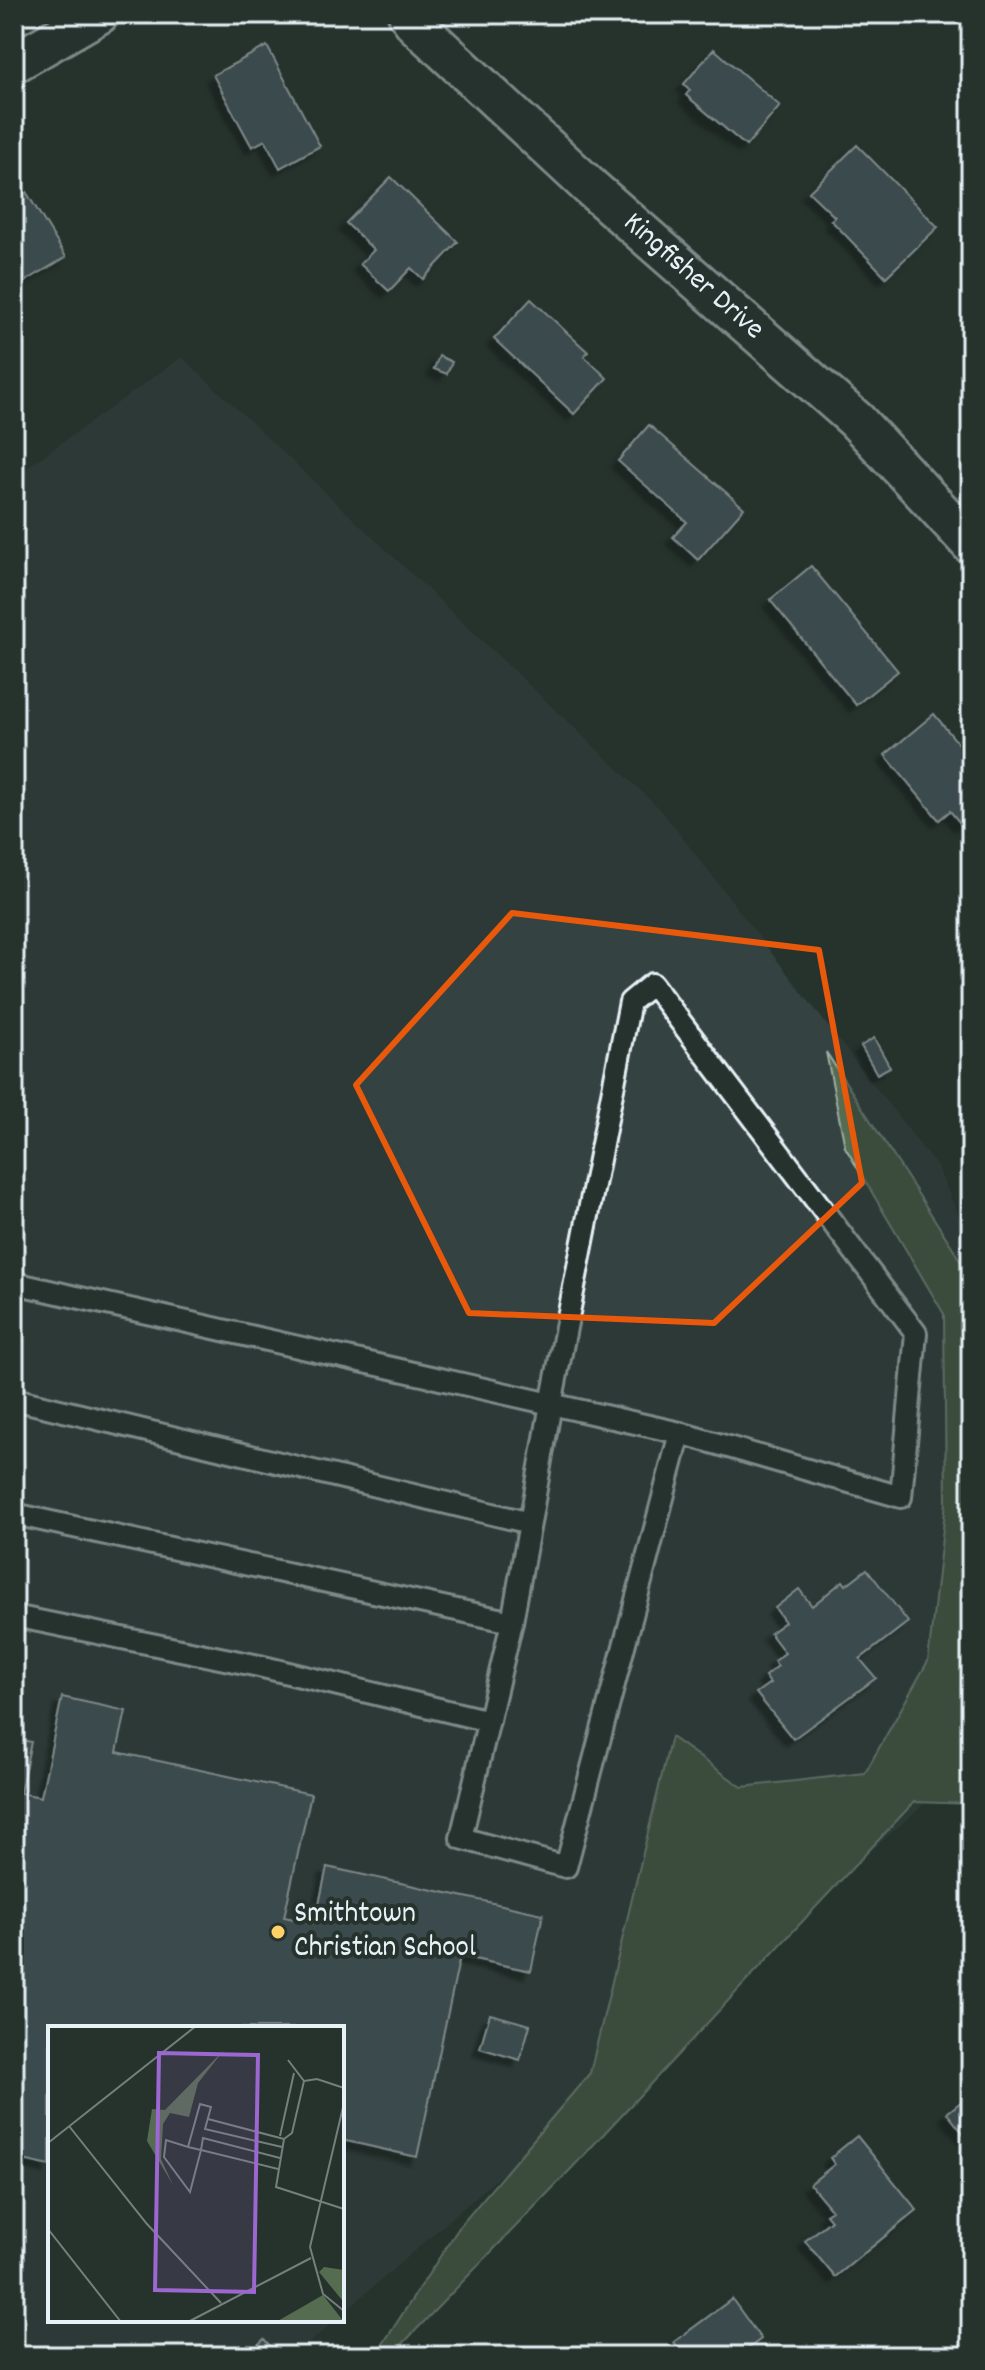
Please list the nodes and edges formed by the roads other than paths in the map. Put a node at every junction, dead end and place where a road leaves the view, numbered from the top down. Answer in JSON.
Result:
{"nodes":[{"id":1,"x":99,"y":14,"type":"edge"},
{"id":2,"x":408,"y":14,"type":"edge"},
{"id":3,"x":14,"y":63,"type":"edge"},
{"id":4,"x":971,"y":544,"type":"edge"},
{"id":5,"x":14,"y":1283,"type":"edge"},
{"id":6,"x":14,"y":1399,"type":"edge"},
{"id":7,"x":551,"y":1404,"type":"junction"},
{"id":8,"x":680,"y":1433,"type":"junction"},
{"id":9,"x":14,"y":1514,"type":"edge"},
{"id":10,"x":530,"y":1523,"type":"junction"},
{"id":11,"x":14,"y":1616,"type":"edge"},
{"id":12,"x":512,"y":1622,"type":"junction"},
{"id":13,"x":489,"y":1721,"type":"junction"}],
"edges":[{"from":1,"to":3,"type":"street"},
{"from":2,"to":4,"type":"street","name":"Kingfisher Drive"},
{"from":5,"to":7,"type":"lane"},
{"from":6,"to":10,"type":"lane"},
{"from":7,"to":8,"type":"lane"},
{"from":7,"to":8,"type":"lane"},
{"from":7,"to":10,"type":"lane"},
{"from":8,"to":13,"type":"lane"},
{"from":9,"to":12,"type":"lane"},
{"from":10,"to":12,"type":"lane"},
{"from":11,"to":13,"type":"lane"},
{"from":12,"to":13,"type":"lane"}]}
